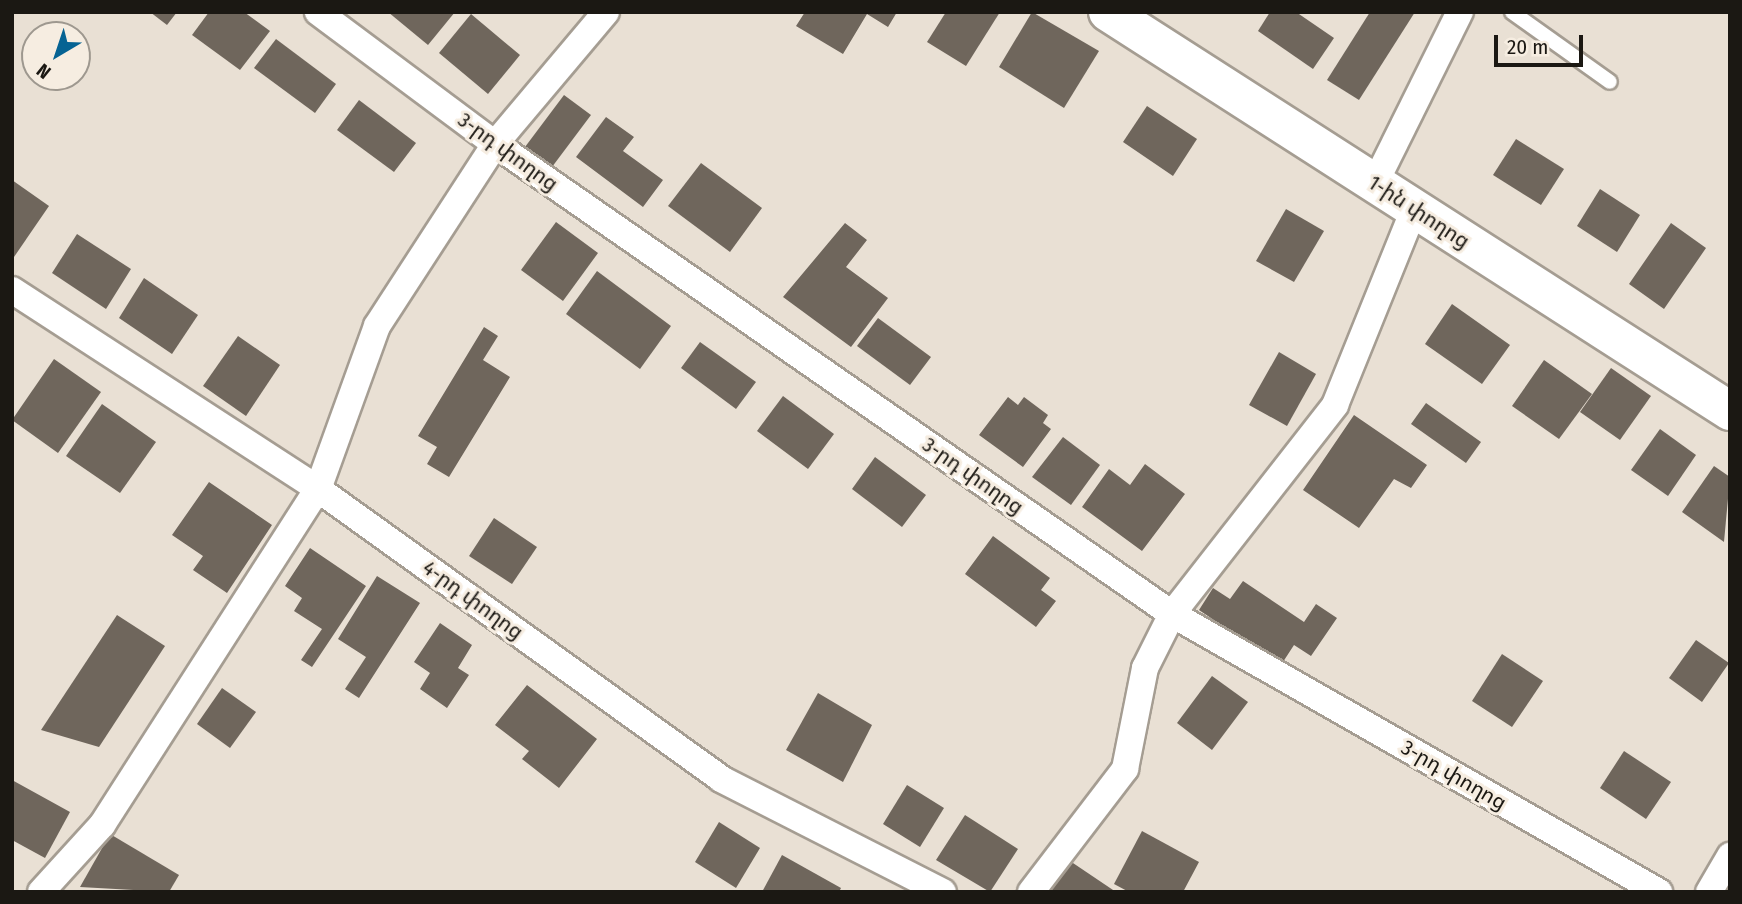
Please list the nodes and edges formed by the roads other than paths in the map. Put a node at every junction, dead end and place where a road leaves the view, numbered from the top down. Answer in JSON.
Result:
{"nodes":[{"id":1,"x":318,"y":12,"type":"edge"},
{"id":2,"x":606,"y":12,"type":"edge"},
{"id":3,"x":1108,"y":12,"type":"edge"},
{"id":4,"x":1460,"y":12,"type":"edge"},
{"id":5,"x":1512,"y":12,"type":"edge"},
{"id":6,"x":1610,"y":82,"type":"dead end"},
{"id":7,"x":495,"y":145,"type":"junction"},
{"id":8,"x":1375,"y":183,"type":"junction"},
{"id":9,"x":1414,"y":209,"type":"junction"},
{"id":10,"x":12,"y":290,"type":"edge"},
{"id":11,"x":1730,"y":411,"type":"edge"},
{"id":12,"x":318,"y":489,"type":"junction"},
{"id":13,"x":1172,"y":614,"type":"junction"},
{"id":14,"x":1730,"y":856,"type":"edge"},
{"id":15,"x":41,"y":892,"type":"edge"},
{"id":16,"x":943,"y":892,"type":"edge"},
{"id":17,"x":1031,"y":892,"type":"edge"},
{"id":18,"x":1659,"y":892,"type":"edge"},
{"id":19,"x":1709,"y":892,"type":"edge"}],
"edges":[{"from":1,"to":7,"type":"street","name":"3-րդ փողոց"},
{"from":2,"to":7,"type":"street"},
{"from":3,"to":8,"type":"main road","name":"1-ին փողոց"},
{"from":4,"to":8,"type":"street"},
{"from":5,"to":6,"type":"lane"},
{"from":7,"to":12,"type":"street"},
{"from":7,"to":13,"type":"street","name":"3-րդ փողոց"},
{"from":8,"to":9,"type":"main road","name":"1-ին փողոց"},
{"from":9,"to":11,"type":"main road","name":"1-ին փողոց"},
{"from":9,"to":13,"type":"street"},
{"from":10,"to":12,"type":"street","name":"4-րդ փողոց"},
{"from":12,"to":15,"type":"street"},
{"from":12,"to":16,"type":"street","name":"4-րդ փողոց"},
{"from":13,"to":17,"type":"street"},
{"from":13,"to":18,"type":"street","name":"3-րդ փողոց"},
{"from":14,"to":19,"type":"street"}]}
